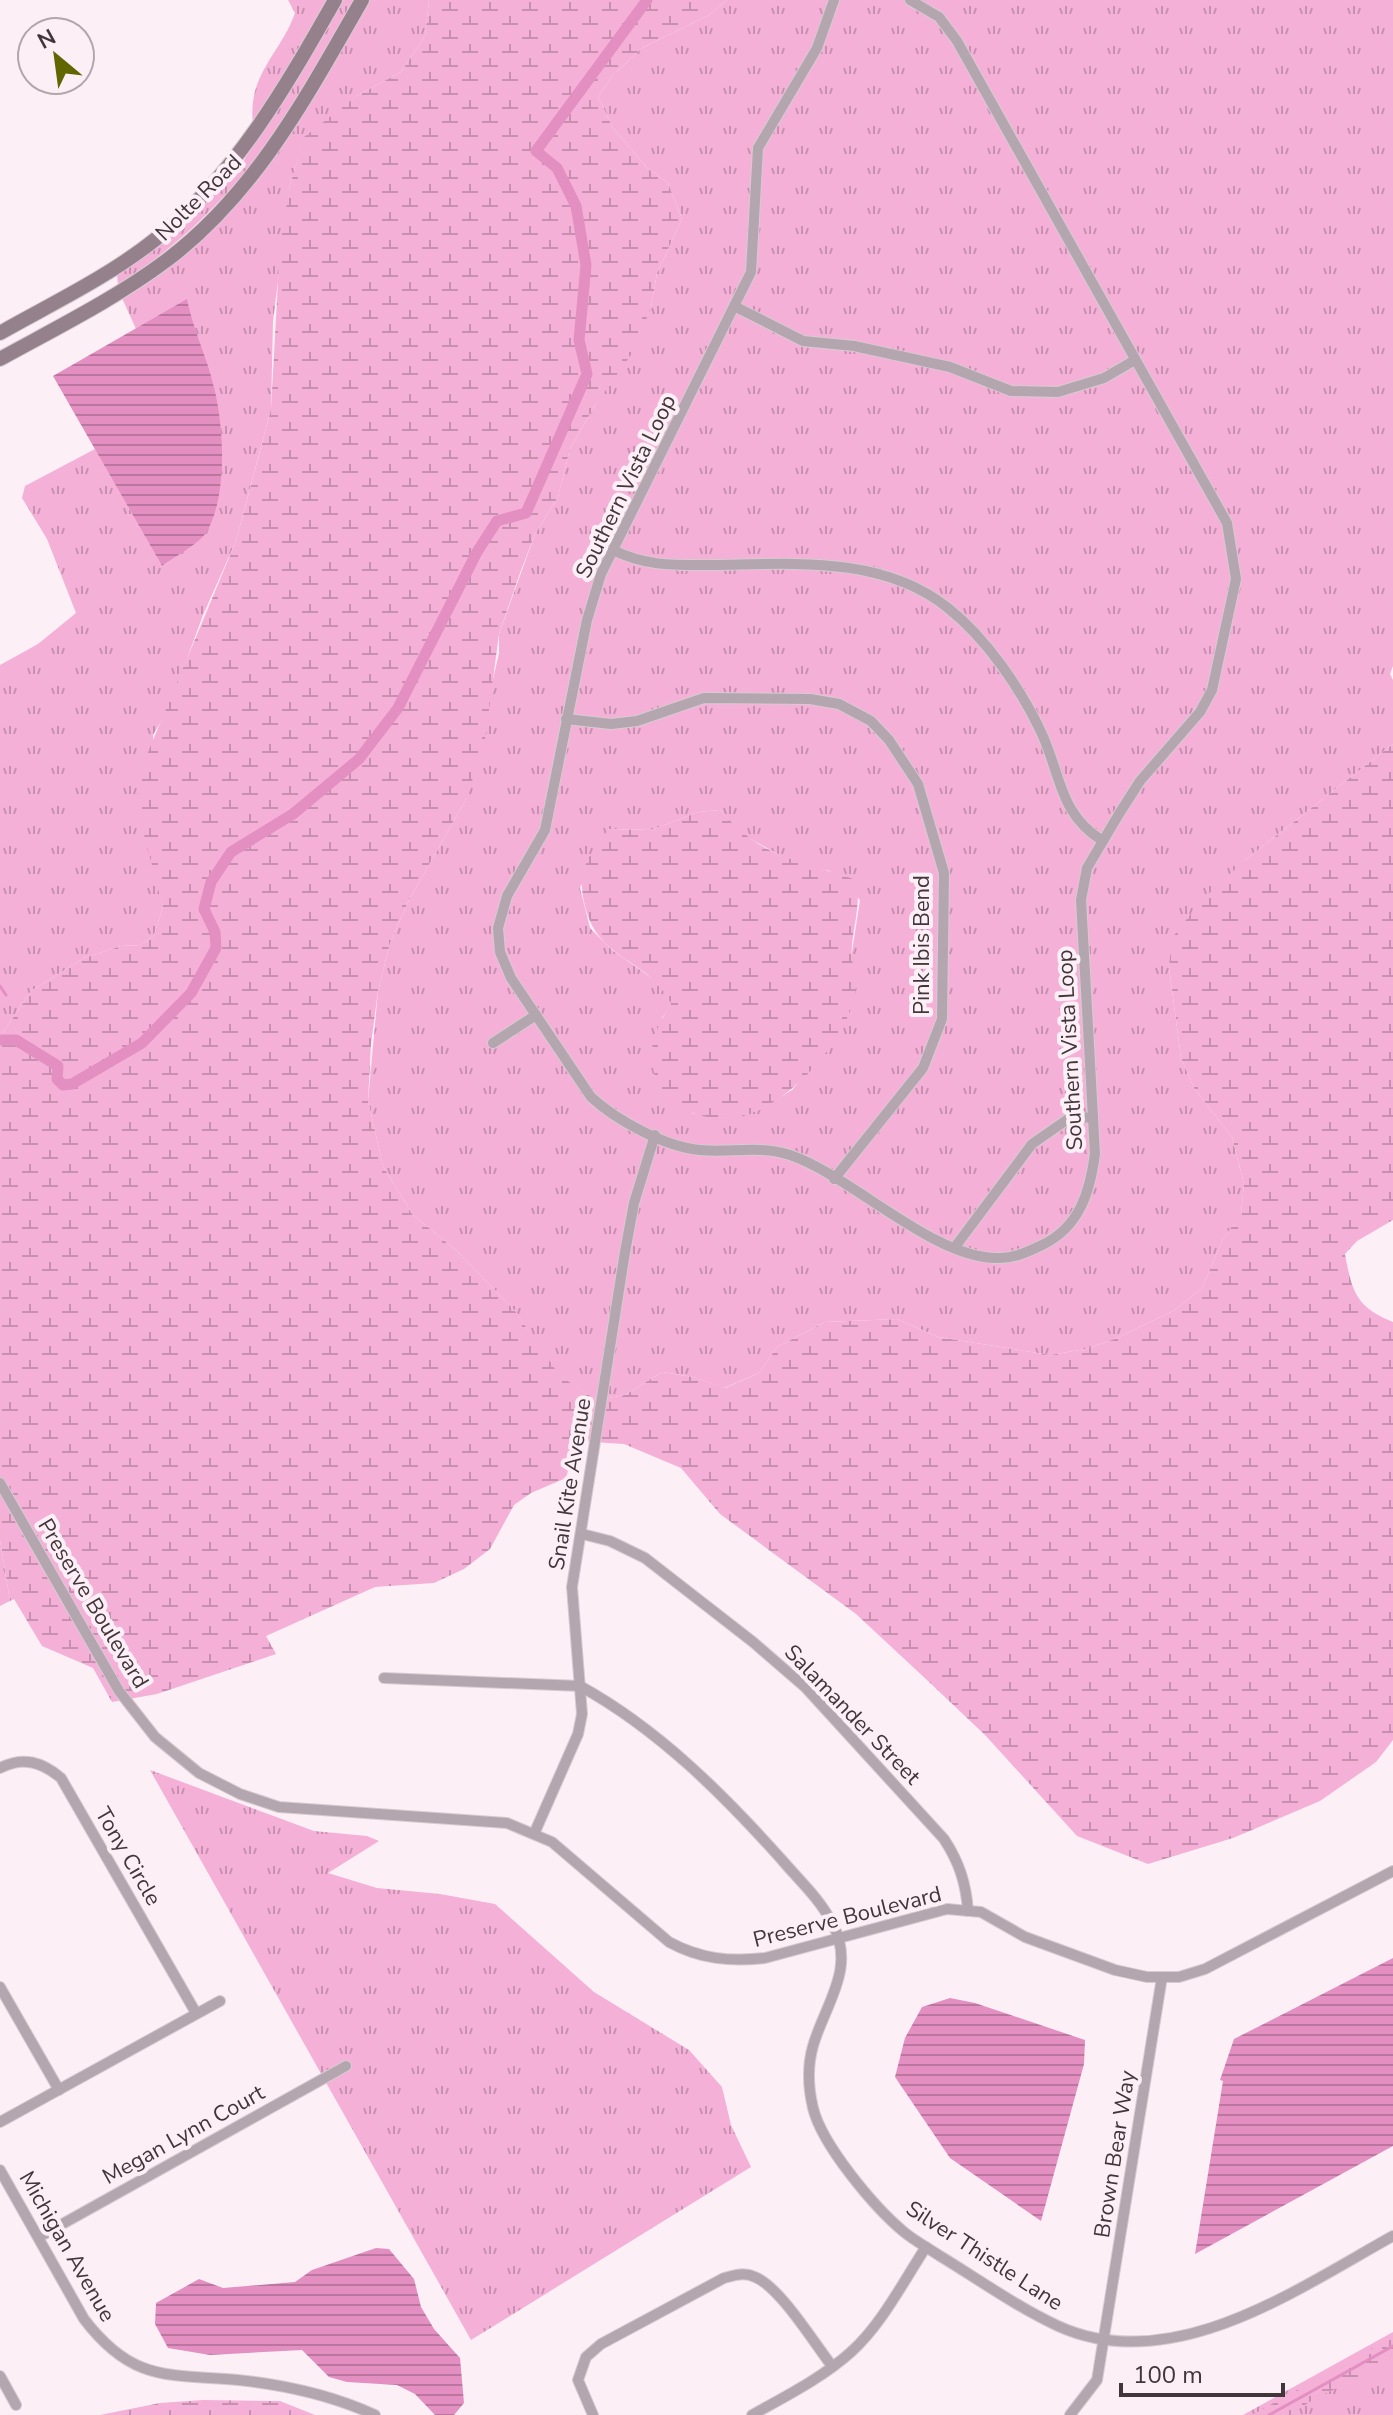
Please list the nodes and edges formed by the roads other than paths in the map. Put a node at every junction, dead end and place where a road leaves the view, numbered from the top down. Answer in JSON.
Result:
{"nodes":[{"id":1,"x":335,"y":0,"type":"edge"},
{"id":2,"x":362,"y":0,"type":"edge"},
{"id":3,"x":834,"y":0,"type":"edge"},
{"id":4,"x":910,"y":0,"type":"edge"},
{"id":5,"x":734,"y":306,"type":"junction"},
{"id":6,"x":0,"y":333,"type":"edge"},
{"id":7,"x":0,"y":359,"type":"edge"},
{"id":8,"x":1135,"y":360,"type":"junction"},
{"id":9,"x":613,"y":550,"type":"junction"},
{"id":10,"x":566,"y":719,"type":"junction"},
{"id":11,"x":1103,"y":841,"type":"junction"},
{"id":12,"x":536,"y":1015,"type":"junction"},
{"id":13,"x":493,"y":1043,"type":"dead end"},
{"id":14,"x":1093,"y":1117,"type":"junction"},
{"id":15,"x":655,"y":1135,"type":"junction"},
{"id":16,"x":834,"y":1179,"type":"junction"},
{"id":17,"x":955,"y":1247,"type":"junction"},
{"id":18,"x":0,"y":1483,"type":"edge"},
{"id":19,"x":582,"y":1534,"type":"junction"},
{"id":20,"x":384,"y":1678,"type":"dead end"},
{"id":21,"x":580,"y":1686,"type":"junction"},
{"id":22,"x":0,"y":1768,"type":"edge"},
{"id":23,"x":534,"y":1834,"type":"junction"},
{"id":24,"x":1393,"y":1871,"type":"edge"},
{"id":25,"x":968,"y":1911,"type":"junction"},
{"id":26,"x":838,"y":1937,"type":"junction"},
{"id":27,"x":1162,"y":1977,"type":"junction"},
{"id":28,"x":0,"y":1987,"type":"edge"},
{"id":29,"x":220,"y":2001,"type":"dead end"},
{"id":30,"x":196,"y":2013,"type":"junction"},
{"id":31,"x":346,"y":2066,"type":"dead end"},
{"id":32,"x":59,"y":2090,"type":"junction"},
{"id":33,"x":0,"y":2122,"type":"edge"},
{"id":34,"x":0,"y":2170,"type":"edge"},
{"id":35,"x":1393,"y":2236,"type":"edge"},
{"id":36,"x":39,"y":2237,"type":"junction"},
{"id":37,"x":926,"y":2247,"type":"junction"},
{"id":38,"x":1106,"y":2338,"type":"junction"},
{"id":39,"x":832,"y":2366,"type":"junction"},
{"id":40,"x":0,"y":2376,"type":"edge"},
{"id":41,"x":16,"y":2405,"type":"dead end"},
{"id":42,"x":375,"y":2415,"type":"edge"},
{"id":43,"x":593,"y":2415,"type":"edge"},
{"id":44,"x":752,"y":2415,"type":"edge"},
{"id":45,"x":1070,"y":2415,"type":"edge"}],
"edges":[{"from":1,"to":6,"type":"street","name":"Nolte Road"},
{"from":2,"to":7,"type":"street","name":"Nolte Road"},
{"from":3,"to":5,"type":"street","name":"Southern Vista Loop"},
{"from":4,"to":8,"type":"street","name":"Southern Vista Loop"},
{"from":5,"to":8,"type":"street"},
{"from":5,"to":9,"type":"street","name":"Southern Vista Loop"},
{"from":8,"to":11,"type":"street","name":"Southern Vista Loop"},
{"from":9,"to":10,"type":"street","name":"Southern Vista Loop"},
{"from":9,"to":11,"type":"street"},
{"from":10,"to":12,"type":"street","name":"Southern Vista Loop"},
{"from":10,"to":16,"type":"street","name":"Pink Ibis Bend"},
{"from":11,"to":14,"type":"street","name":"Southern Vista Loop"},
{"from":12,"to":13,"type":"street"},
{"from":12,"to":15,"type":"street","name":"Southern Vista Loop"},
{"from":14,"to":17,"type":"street"},
{"from":14,"to":17,"type":"street","name":"Southern Vista Loop"},
{"from":15,"to":16,"type":"street","name":"Southern Vista Loop"},
{"from":15,"to":19,"type":"street","name":"Snail Kite Avenue"},
{"from":16,"to":17,"type":"street","name":"Southern Vista Loop"},
{"from":18,"to":23,"type":"street","name":"Preserve Boulevard"},
{"from":19,"to":21,"type":"street","name":"Snail Kite Avenue"},
{"from":19,"to":25,"type":"street","name":"Salamander Street"},
{"from":20,"to":21,"type":"street"},
{"from":21,"to":23,"type":"street","name":"Snail Kite Avenue"},
{"from":21,"to":26,"type":"street"},
{"from":22,"to":30,"type":"street","name":"Tony Circle"},
{"from":23,"to":26,"type":"street","name":"Preserve Boulevard"},
{"from":24,"to":27,"type":"street","name":"Preserve Boulevard"},
{"from":25,"to":26,"type":"street","name":"Preserve Boulevard"},
{"from":25,"to":27,"type":"street","name":"Preserve Boulevard"},
{"from":26,"to":37,"type":"street","name":"Silver Thistle Lane"},
{"from":27,"to":38,"type":"street","name":"Brown Bear Way"},
{"from":28,"to":32,"type":"street"},
{"from":29,"to":30,"type":"street"},
{"from":30,"to":32,"type":"street"},
{"from":31,"to":36,"type":"street","name":"Megan Lynn Court"},
{"from":32,"to":33,"type":"street"},
{"from":34,"to":36,"type":"street","name":"Michigan Avenue"},
{"from":35,"to":38,"type":"street","name":"Silver Thistle Lane"},
{"from":36,"to":42,"type":"street","name":"Michigan Avenue"},
{"from":37,"to":38,"type":"street","name":"Silver Thistle Lane"},
{"from":37,"to":39,"type":"street"},
{"from":38,"to":45,"type":"street","name":"Brown Bear Way"},
{"from":39,"to":43,"type":"street"},
{"from":39,"to":44,"type":"street"},
{"from":40,"to":41,"type":"street"}]}
